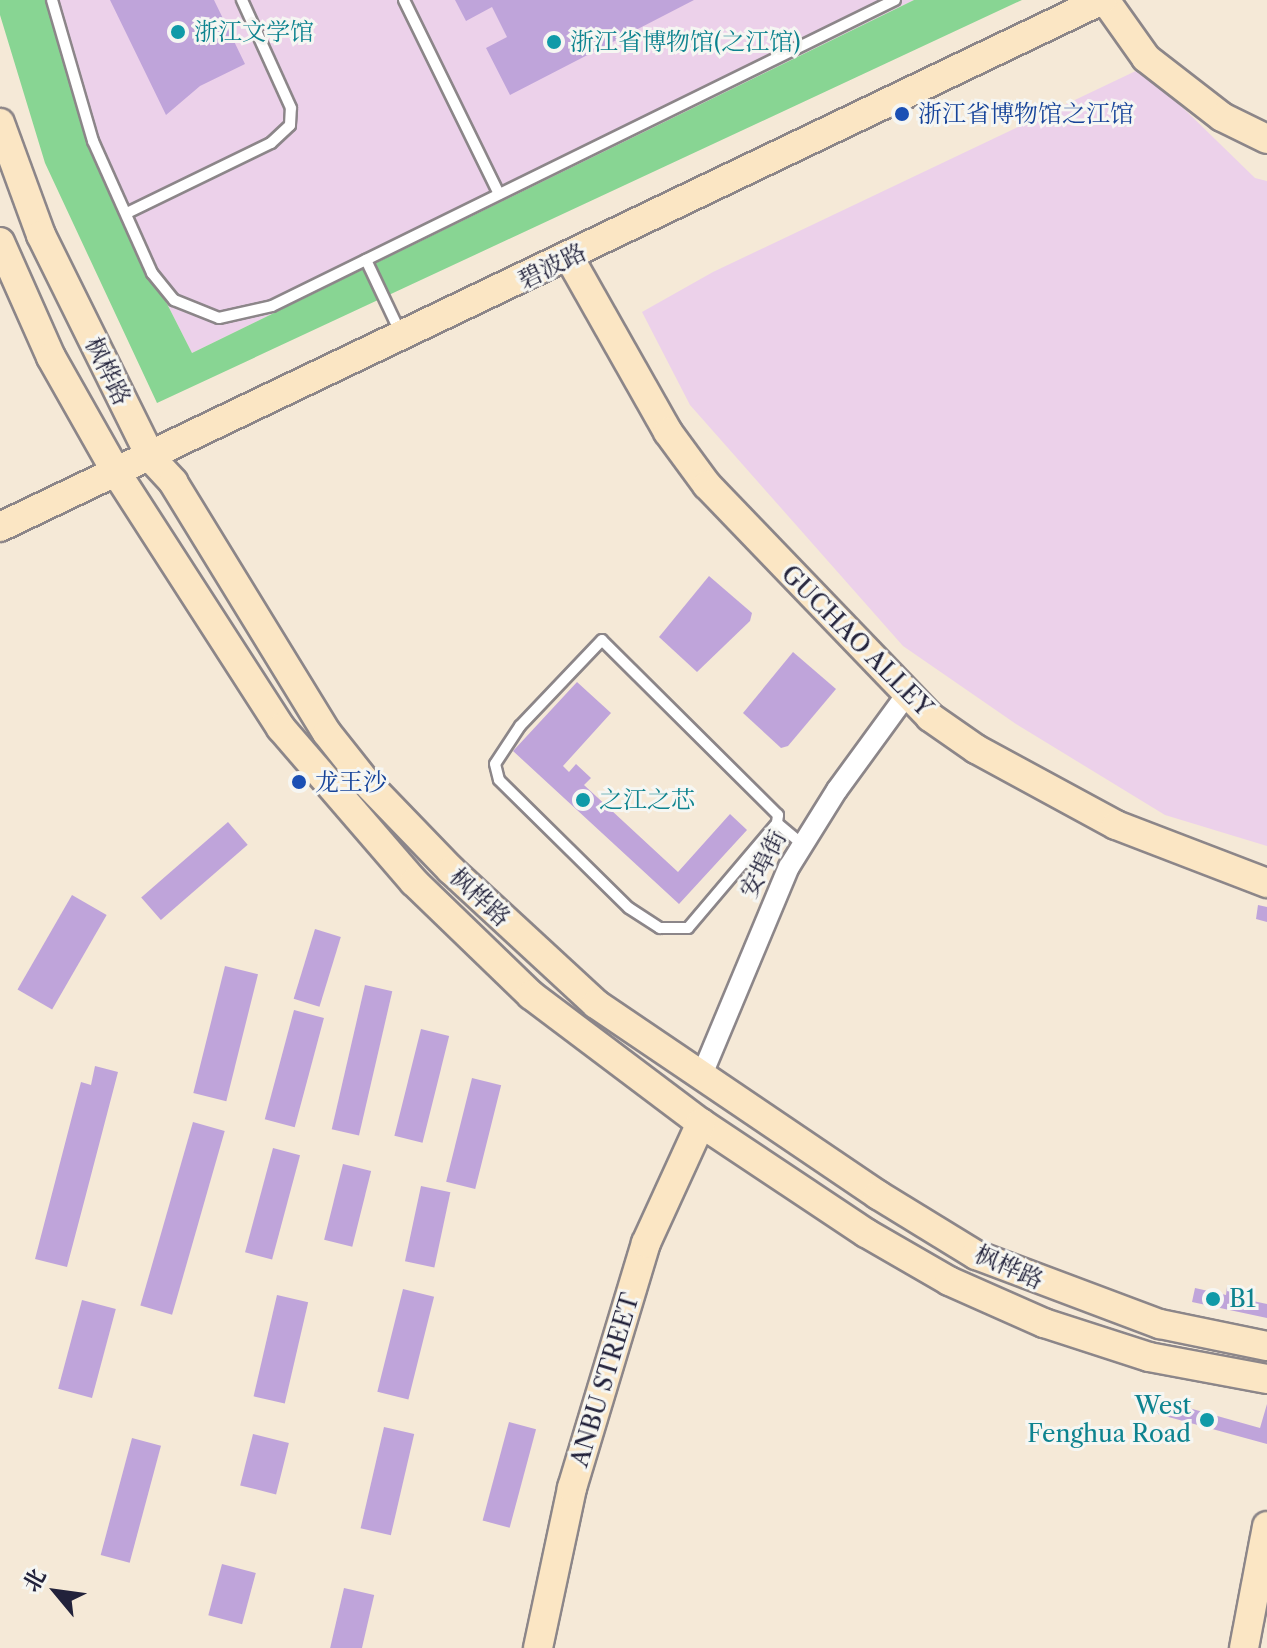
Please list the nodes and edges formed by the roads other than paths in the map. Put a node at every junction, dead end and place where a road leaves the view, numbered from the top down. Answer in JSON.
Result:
{"nodes":[{"id":1,"x":52,"y":0,"type":"edge"},
{"id":2,"x":242,"y":0,"type":"edge"},
{"id":3,"x":404,"y":0,"type":"edge"},
{"id":4,"x":895,"y":0,"type":"edge"},
{"id":5,"x":1104,"y":0,"type":"edge"},
{"id":6,"x":0,"y":123,"type":"edge"},
{"id":7,"x":1267,"y":139,"type":"edge"},
{"id":8,"x":499,"y":194,"type":"junction"},
{"id":9,"x":127,"y":213,"type":"junction"},
{"id":10,"x":0,"y":242,"type":"edge"},
{"id":11,"x":569,"y":257,"type":"junction"},
{"id":12,"x":366,"y":260,"type":"junction"},
{"id":13,"x":402,"y":338,"type":"junction"},
{"id":14,"x":151,"y":458,"type":"junction"},
{"id":15,"x":116,"y":472,"type":"junction"},
{"id":16,"x":0,"y":527,"type":"edge"},
{"id":17,"x":907,"y":694,"type":"junction"},
{"id":18,"x":777,"y":823,"type":"junction"},
{"id":19,"x":802,"y":844,"type":"junction"},
{"id":20,"x":1267,"y":883,"type":"edge"},
{"id":21,"x":701,"y":1077,"type":"junction"},
{"id":22,"x":701,"y":1123,"type":"junction"},
{"id":23,"x":1267,"y":1346,"type":"edge"},
{"id":24,"x":1267,"y":1379,"type":"edge"},
{"id":25,"x":1267,"y":1526,"type":"edge"},
{"id":26,"x":538,"y":1648,"type":"edge"},
{"id":27,"x":1244,"y":1648,"type":"edge"}],
"edges":[{"from":1,"to":9,"type":"lane"},
{"from":2,"to":9,"type":"lane"},
{"from":3,"to":8,"type":"lane"},
{"from":4,"to":8,"type":"lane"},
{"from":5,"to":7,"type":"main road"},
{"from":5,"to":11,"type":"main road","name":"碧波路"},
{"from":6,"to":14,"type":"main road","name":"枫桦路"},
{"from":8,"to":12,"type":"lane"},
{"from":9,"to":12,"type":"lane"},
{"from":10,"to":15,"type":"main road","name":"枫桦路"},
{"from":11,"to":13,"type":"main road","name":"碧波路"},
{"from":11,"to":17,"type":"main road","name":"GUCHAO ALLEY"},
{"from":12,"to":13,"type":"lane"},
{"from":13,"to":14,"type":"main road","name":"碧波路"},
{"from":14,"to":15,"type":"main road","name":"碧波路"},
{"from":14,"to":21,"type":"main road","name":"枫桦路"},
{"from":15,"to":16,"type":"main road","name":"碧波路"},
{"from":15,"to":22,"type":"main road","name":"枫桦路"},
{"from":17,"to":19,"type":"street","name":"安埠街"},
{"from":17,"to":20,"type":"main road","name":"GUCHAO ALLEY"},
{"from":18,"to":18,"type":"lane"},
{"from":18,"to":19,"type":"lane"},
{"from":19,"to":21,"type":"street","name":"安埠街"},
{"from":21,"to":23,"type":"main road","name":"枫桦路"},
{"from":22,"to":24,"type":"main road","name":"枫桦路"},
{"from":22,"to":26,"type":"main road","name":"ANBU STREET"},
{"from":25,"to":27,"type":"main road"}]}
